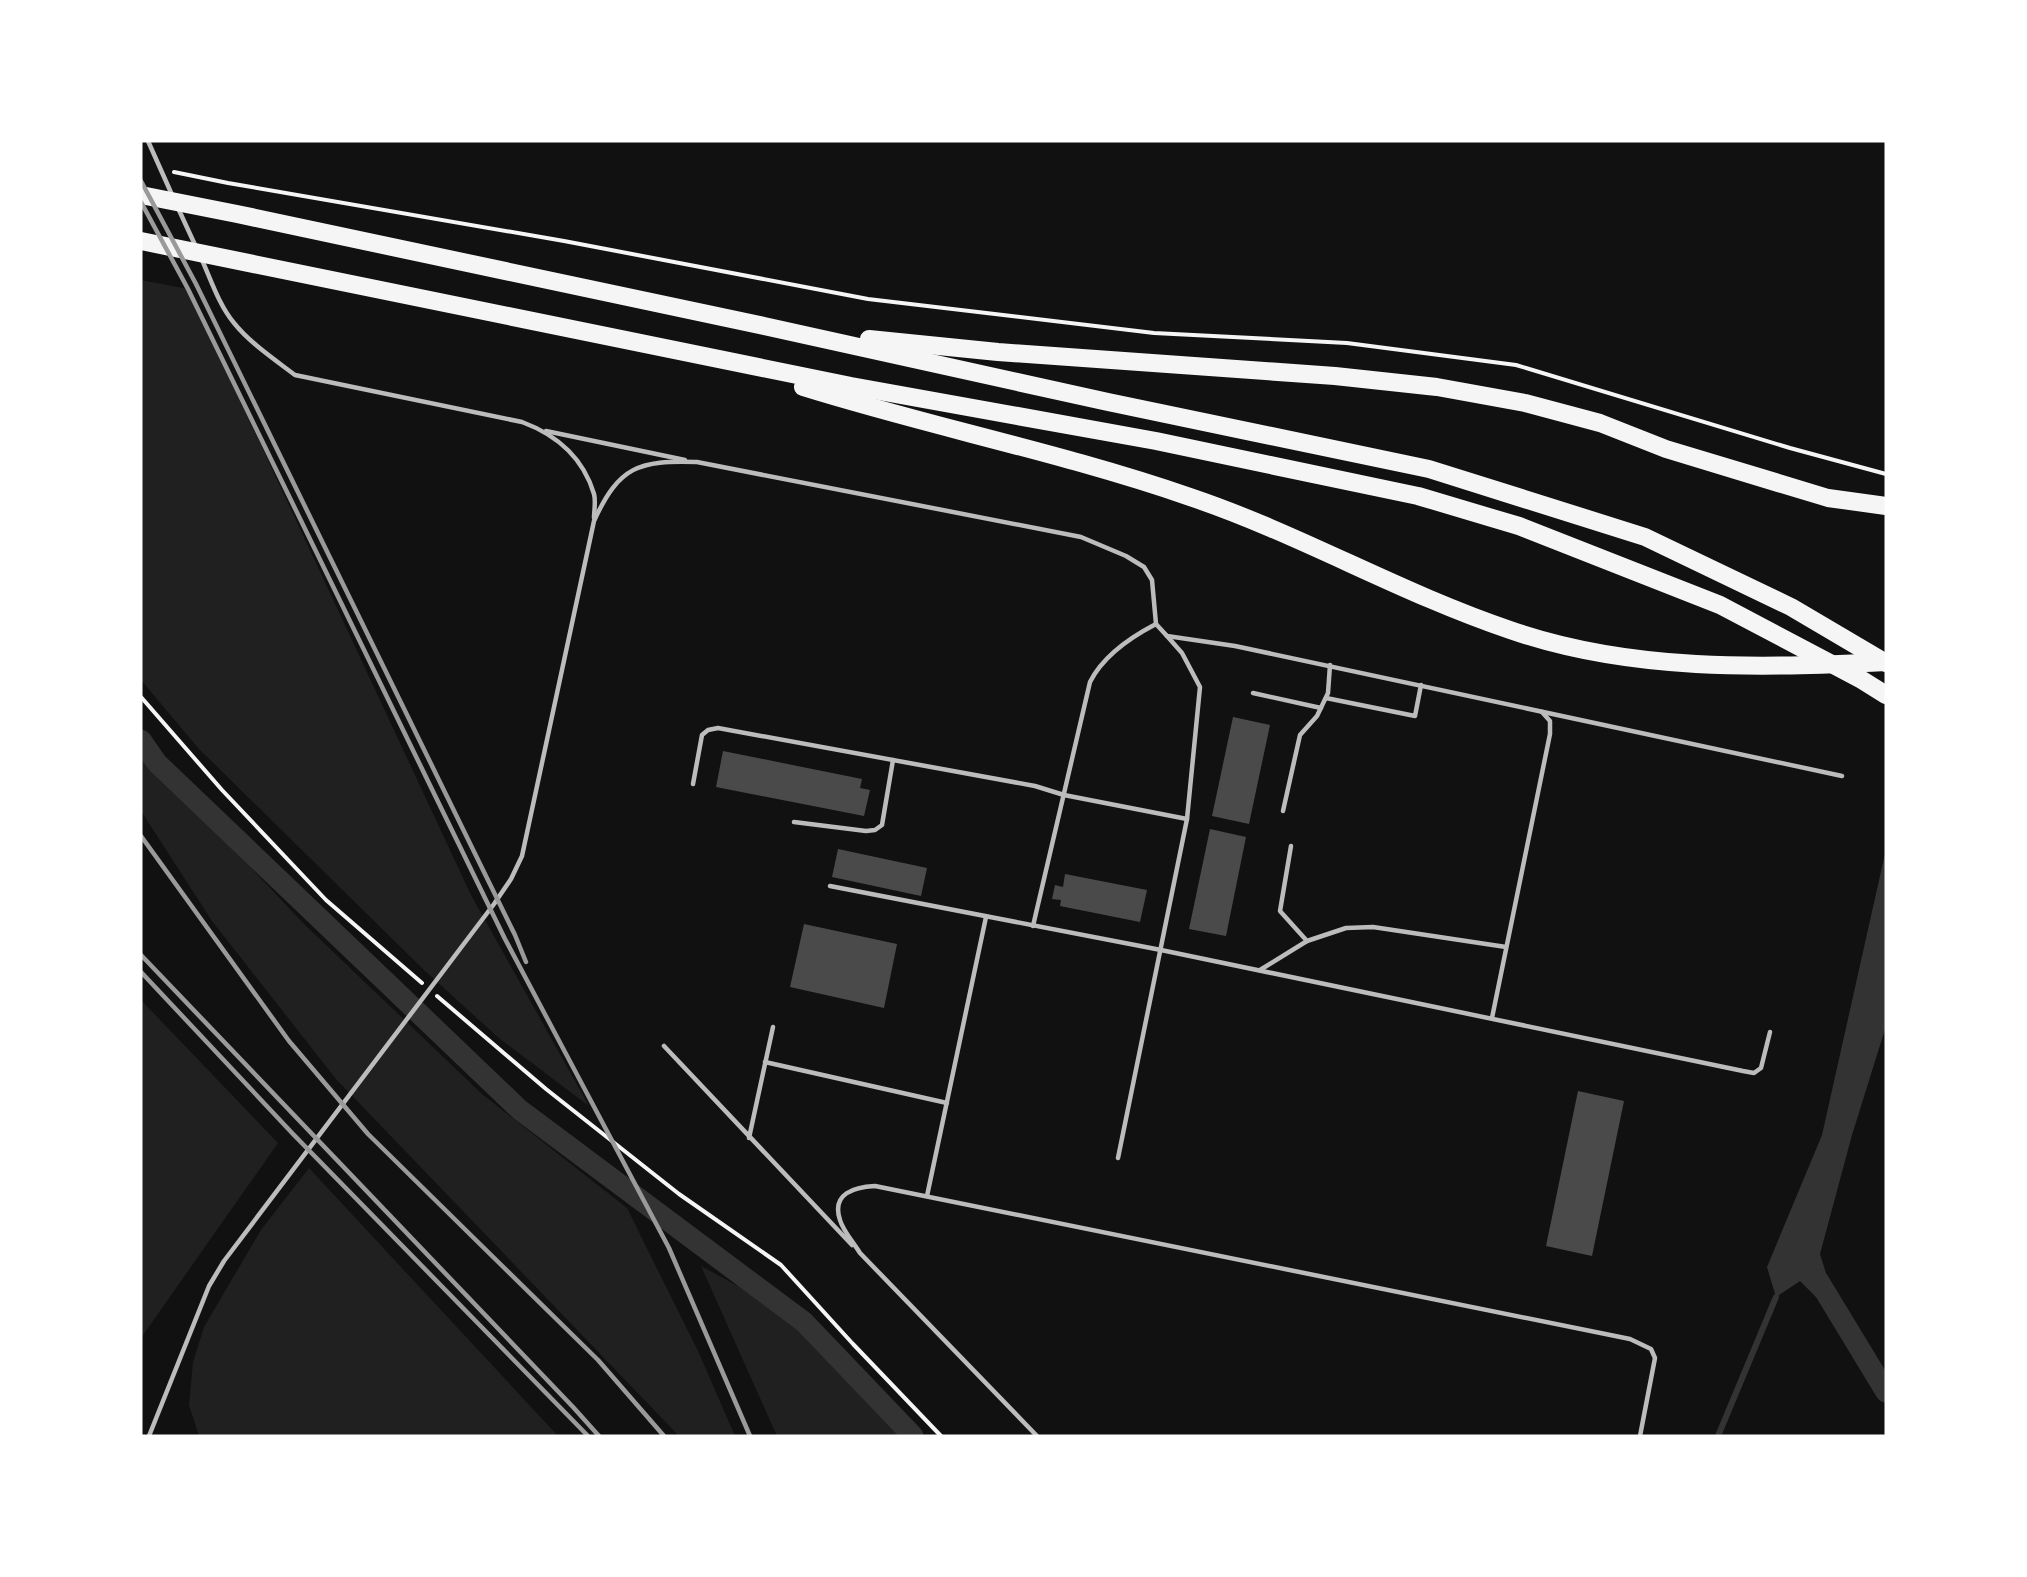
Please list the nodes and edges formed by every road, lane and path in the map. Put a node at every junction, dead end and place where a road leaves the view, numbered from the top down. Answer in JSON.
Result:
{"nodes":[{"id":1,"x":148,"y":141,"type":"edge"},
{"id":2,"x":173,"y":172,"type":"dead end"},
{"id":3,"x":141,"y":195,"type":"edge"},
{"id":4,"x":141,"y":241,"type":"edge"},
{"id":5,"x":764,"y":326,"type":"junction"},
{"id":6,"x":718,"y":360,"type":"junction"},
{"id":7,"x":544,"y":430,"type":"junction"},
{"id":8,"x":697,"y":462,"type":"junction"},
{"id":9,"x":1886,"y":474,"type":"edge"},
{"id":10,"x":1886,"y":506,"type":"edge"},
{"id":11,"x":594,"y":521,"type":"junction"},
{"id":12,"x":1156,"y":624,"type":"junction"},
{"id":13,"x":1167,"y":636,"type":"junction"},
{"id":14,"x":1886,"y":662,"type":"edge"},
{"id":15,"x":1330,"y":666,"type":"junction"},
{"id":16,"x":1421,"y":685,"type":"junction"},
{"id":17,"x":1253,"y":693,"type":"dead end"},
{"id":18,"x":1886,"y":695,"type":"edge"},
{"id":19,"x":141,"y":697,"type":"edge"},
{"id":20,"x":1326,"y":698,"type":"junction"},
{"id":21,"x":1321,"y":708,"type":"junction"},
{"id":22,"x":1542,"y":712,"type":"junction"},
{"id":23,"x":893,"y":760,"type":"junction"},
{"id":24,"x":1842,"y":776,"type":"dead end"},
{"id":25,"x":693,"y":784,"type":"dead end"},
{"id":26,"x":1064,"y":795,"type":"junction"},
{"id":27,"x":1283,"y":811,"type":"dead end"},
{"id":28,"x":1187,"y":819,"type":"junction"},
{"id":29,"x":794,"y":822,"type":"dead end"},
{"id":30,"x":1291,"y":846,"type":"dead end"},
{"id":31,"x":830,"y":886,"type":"dead end"},
{"id":32,"x":986,"y":917,"type":"junction"},
{"id":33,"x":1033,"y":926,"type":"junction"},
{"id":34,"x":1307,"y":941,"type":"junction"},
{"id":35,"x":1506,"y":947,"type":"junction"},
{"id":36,"x":1161,"y":950,"type":"junction"},
{"id":37,"x":1260,"y":970,"type":"junction"},
{"id":38,"x":1492,"y":1018,"type":"junction"},
{"id":39,"x":773,"y":1027,"type":"dead end"},
{"id":40,"x":1770,"y":1032,"type":"dead end"},
{"id":41,"x":664,"y":1046,"type":"dead end"},
{"id":42,"x":765,"y":1062,"type":"junction"},
{"id":43,"x":947,"y":1103,"type":"junction"},
{"id":44,"x":749,"y":1138,"type":"junction"},
{"id":45,"x":1118,"y":1158,"type":"dead end"},
{"id":46,"x":927,"y":1197,"type":"junction"},
{"id":47,"x":860,"y":1253,"type":"junction"},
{"id":48,"x":149,"y":1436,"type":"edge"},
{"id":49,"x":940,"y":1436,"type":"edge"},
{"id":50,"x":1036,"y":1436,"type":"edge"},
{"id":51,"x":1640,"y":1436,"type":"edge"}],
"edges":[{"from":1,"to":7,"type":"lane"},
{"from":2,"to":9,"type":"path"},
{"from":3,"to":5,"type":"highway"},
{"from":4,"to":6,"type":"highway"},
{"from":5,"to":10,"type":"highway"},
{"from":5,"to":14,"type":"highway"},
{"from":6,"to":14,"type":"highway"},
{"from":6,"to":18,"type":"highway"},
{"from":7,"to":8,"type":"lane"},
{"from":7,"to":11,"type":"lane"},
{"from":8,"to":11,"type":"lane"},
{"from":8,"to":12,"type":"lane"},
{"from":11,"to":48,"type":"lane"},
{"from":12,"to":13,"type":"lane"},
{"from":12,"to":26,"type":"lane"},
{"from":13,"to":15,"type":"lane"},
{"from":13,"to":28,"type":"lane"},
{"from":15,"to":16,"type":"lane"},
{"from":15,"to":20,"type":"lane"},
{"from":16,"to":20,"type":"lane"},
{"from":16,"to":22,"type":"lane"},
{"from":17,"to":21,"type":"lane"},
{"from":19,"to":49,"type":"path"},
{"from":20,"to":21,"type":"lane"},
{"from":21,"to":27,"type":"lane"},
{"from":22,"to":24,"type":"lane"},
{"from":22,"to":35,"type":"lane"},
{"from":23,"to":25,"type":"lane"},
{"from":23,"to":26,"type":"lane"},
{"from":23,"to":29,"type":"lane"},
{"from":26,"to":28,"type":"lane"},
{"from":26,"to":33,"type":"lane"},
{"from":28,"to":36,"type":"lane"},
{"from":30,"to":34,"type":"lane"},
{"from":31,"to":32,"type":"lane"},
{"from":32,"to":33,"type":"lane"},
{"from":32,"to":43,"type":"lane"},
{"from":33,"to":36,"type":"lane"},
{"from":34,"to":35,"type":"lane"},
{"from":34,"to":37,"type":"lane"},
{"from":35,"to":38,"type":"lane"},
{"from":36,"to":37,"type":"lane"},
{"from":36,"to":45,"type":"lane"},
{"from":37,"to":38,"type":"lane"},
{"from":38,"to":40,"type":"lane"},
{"from":39,"to":42,"type":"lane"},
{"from":41,"to":44,"type":"lane"},
{"from":42,"to":43,"type":"lane"},
{"from":42,"to":44,"type":"lane"},
{"from":43,"to":46,"type":"lane"},
{"from":44,"to":47,"type":"lane"},
{"from":46,"to":47,"type":"lane"},
{"from":46,"to":51,"type":"lane"},
{"from":47,"to":50,"type":"lane"}]}
